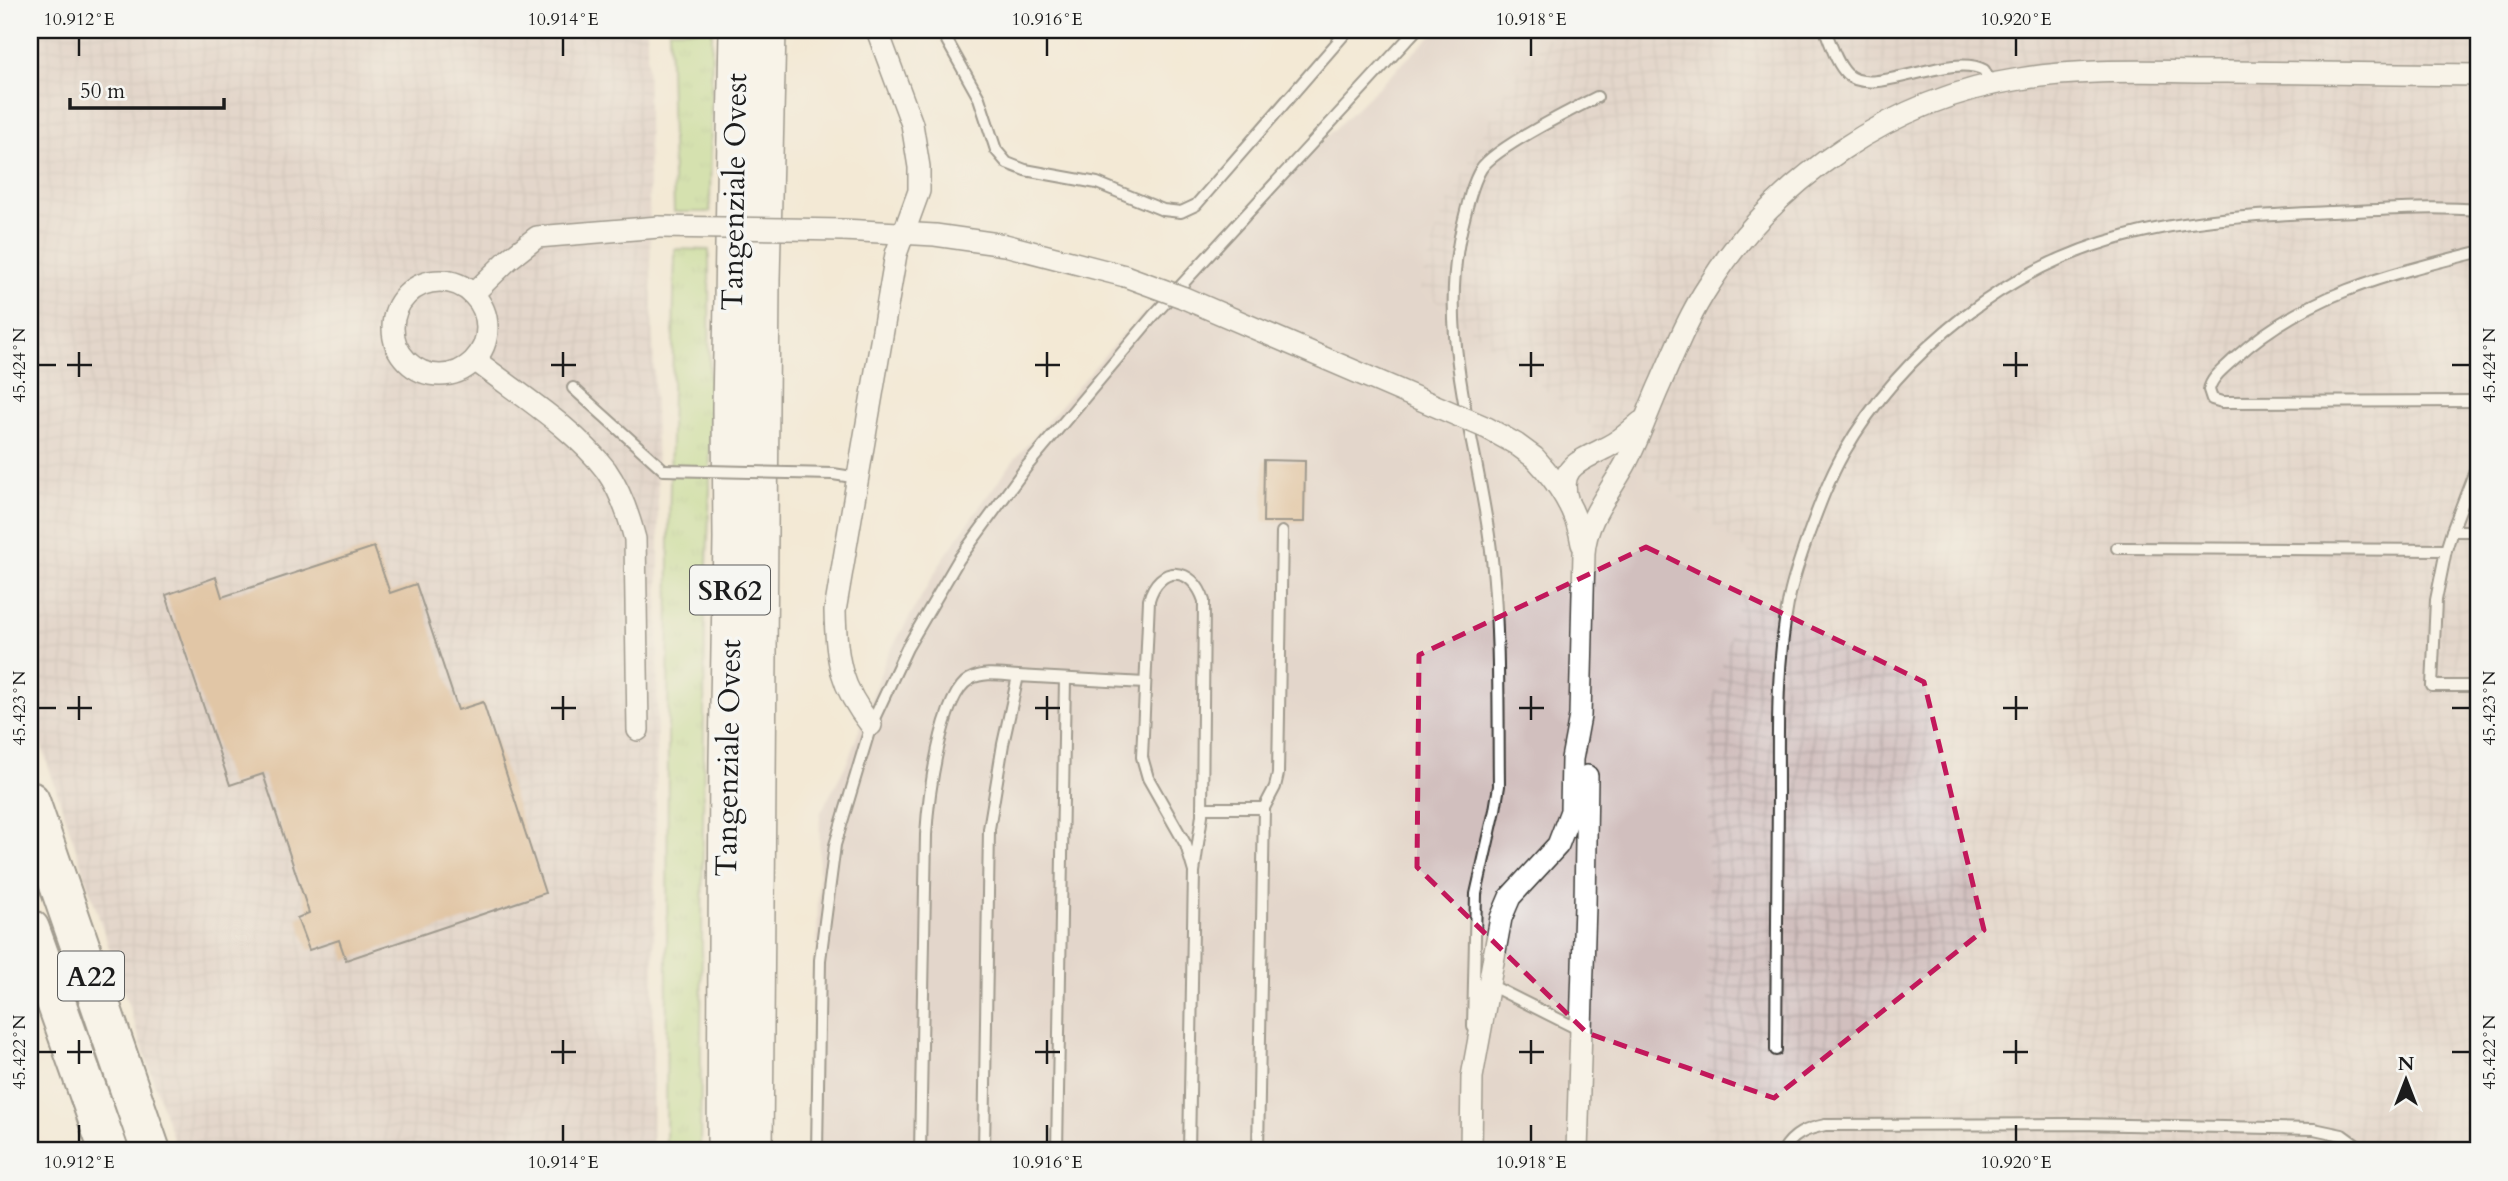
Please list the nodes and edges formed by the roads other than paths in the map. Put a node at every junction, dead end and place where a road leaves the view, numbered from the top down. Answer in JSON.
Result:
{"nodes":[{"id":1,"x":737,"y":30,"type":"edge"},
{"id":2,"x":768,"y":30,"type":"edge"},
{"id":3,"x":877,"y":30,"type":"edge"},
{"id":4,"x":941,"y":30,"type":"edge"},
{"id":5,"x":1348,"y":30,"type":"edge"},
{"id":6,"x":1416,"y":30,"type":"edge"},
{"id":7,"x":1825,"y":30,"type":"edge"},
{"id":8,"x":2478,"y":75,"type":"edge"},
{"id":9,"x":1991,"y":84,"type":"junction"},
{"id":10,"x":1597,"y":97,"type":"dead end"},
{"id":11,"x":2478,"y":210,"type":"edge"},
{"id":12,"x":903,"y":234,"type":"junction"},
{"id":13,"x":2478,"y":252,"type":"edge"},
{"id":14,"x":473,"y":294,"type":"junction"},
{"id":15,"x":475,"y":360,"type":"junction"},
{"id":16,"x":573,"y":388,"type":"dead end"},
{"id":17,"x":2478,"y":401,"type":"edge"},
{"id":18,"x":1645,"y":419,"type":"junction"},
{"id":19,"x":2478,"y":463,"type":"edge"},
{"id":20,"x":859,"y":478,"type":"junction"},
{"id":21,"x":1568,"y":502,"type":"junction"},
{"id":22,"x":2452,"y":531,"type":"junction"},
{"id":23,"x":2478,"y":531,"type":"edge"},
{"id":24,"x":1282,"y":532,"type":"dead end"},
{"id":25,"x":2117,"y":548,"type":"dead end"},
{"id":26,"x":2446,"y":551,"type":"junction"},
{"id":27,"x":1584,"y":553,"type":"junction"},
{"id":28,"x":1018,"y":676,"type":"junction"},
{"id":29,"x":1065,"y":679,"type":"junction"},
{"id":30,"x":1145,"y":683,"type":"junction"},
{"id":31,"x":2478,"y":686,"type":"edge"},
{"id":32,"x":1580,"y":716,"type":"junction"},
{"id":33,"x":871,"y":725,"type":"junction"},
{"id":34,"x":638,"y":730,"type":"dead end"},
{"id":35,"x":30,"y":801,"type":"edge"},
{"id":36,"x":1202,"y":808,"type":"junction"},
{"id":37,"x":1264,"y":808,"type":"junction"},
{"id":38,"x":1194,"y":872,"type":"junction"},
{"id":39,"x":30,"y":929,"type":"edge"},
{"id":40,"x":1481,"y":980,"type":"junction"},
{"id":41,"x":1580,"y":1030,"type":"junction"},
{"id":42,"x":1776,"y":1050,"type":"dead end"},
{"id":43,"x":109,"y":1151,"type":"edge"},
{"id":44,"x":151,"y":1151,"type":"edge"},
{"id":45,"x":725,"y":1151,"type":"edge"},
{"id":46,"x":755,"y":1151,"type":"edge"},
{"id":47,"x":817,"y":1151,"type":"edge"},
{"id":48,"x":920,"y":1151,"type":"edge"},
{"id":49,"x":984,"y":1151,"type":"edge"},
{"id":50,"x":1057,"y":1151,"type":"edge"},
{"id":51,"x":1189,"y":1151,"type":"edge"},
{"id":52,"x":1258,"y":1151,"type":"edge"},
{"id":53,"x":1471,"y":1151,"type":"edge"},
{"id":54,"x":1577,"y":1151,"type":"edge"},
{"id":55,"x":1783,"y":1151,"type":"edge"},
{"id":56,"x":2364,"y":1151,"type":"edge"}],
"edges":[{"from":1,"to":45,"type":"highway","name":"Tangenziale Ovest","number":"SR62"},
{"from":2,"to":46,"type":"highway","name":"Tangenziale Ovest","number":"SR62"},
{"from":3,"to":12,"type":"street"},
{"from":4,"to":5,"type":"lane"},
{"from":6,"to":33,"type":"lane"},
{"from":7,"to":9,"type":"lane"},
{"from":8,"to":9,"type":"street"},
{"from":9,"to":18,"type":"street"},
{"from":10,"to":40,"type":"lane"},
{"from":11,"to":42,"type":"lane"},
{"from":12,"to":14,"type":"street","bridge":true},
{"from":12,"to":20,"type":"street"},
{"from":12,"to":21,"type":"street","bridge":true},
{"from":13,"to":17,"type":"lane"},
{"from":14,"to":15,"type":"street"},
{"from":14,"to":15,"type":"street"},
{"from":15,"to":34,"type":"street"},
{"from":16,"to":20,"type":"lane","bridge":true},
{"from":18,"to":21,"type":"street"},
{"from":18,"to":27,"type":"street"},
{"from":19,"to":22,"type":"lane"},
{"from":20,"to":33,"type":"street"},
{"from":21,"to":27,"type":"street"},
{"from":22,"to":23,"type":"lane"},
{"from":22,"to":26,"type":"lane"},
{"from":24,"to":37,"type":"lane"},
{"from":25,"to":26,"type":"lane"},
{"from":26,"to":31,"type":"lane"},
{"from":27,"to":32,"type":"street"},
{"from":28,"to":29,"type":"lane"},
{"from":28,"to":48,"type":"lane"},
{"from":28,"to":49,"type":"lane"},
{"from":29,"to":30,"type":"lane"},
{"from":29,"to":50,"type":"lane"},
{"from":30,"to":36,"type":"lane"},
{"from":30,"to":38,"type":"lane"},
{"from":32,"to":40,"type":"street"},
{"from":32,"to":41,"type":"street"},
{"from":33,"to":47,"type":"lane"},
{"from":35,"to":44,"type":"highway","number":"A22"},
{"from":36,"to":37,"type":"lane"},
{"from":36,"to":38,"type":"lane"},
{"from":37,"to":52,"type":"lane"},
{"from":38,"to":51,"type":"lane"},
{"from":39,"to":43,"type":"highway","number":"A22"},
{"from":40,"to":41,"type":"lane"},
{"from":40,"to":53,"type":"street"},
{"from":41,"to":54,"type":"street"},
{"from":55,"to":56,"type":"lane"}]}
